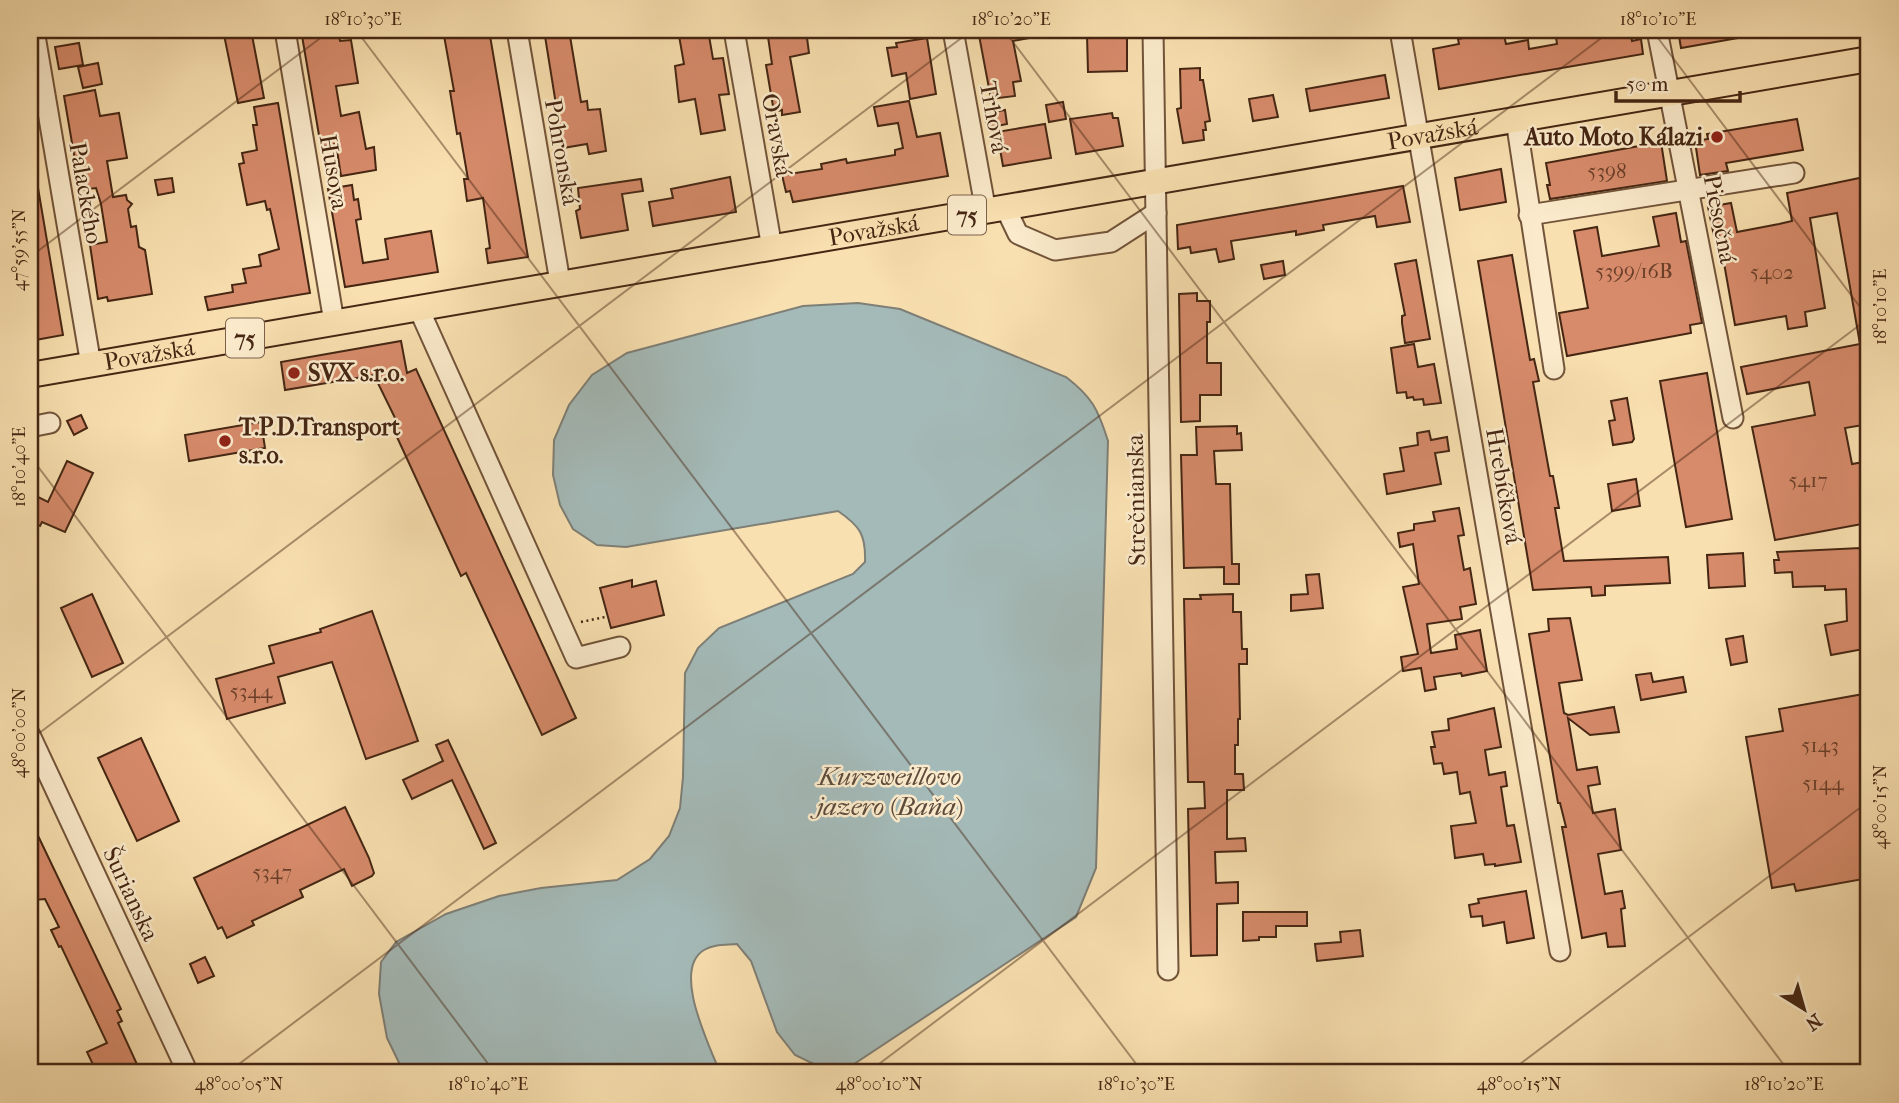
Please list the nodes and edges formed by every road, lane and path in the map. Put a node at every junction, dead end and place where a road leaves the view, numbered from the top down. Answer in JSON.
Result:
{"nodes":[{"id":1,"x":34,"y":30,"type":"edge"},
{"id":2,"x":285,"y":30,"type":"edge"},
{"id":3,"x":517,"y":30,"type":"edge"},
{"id":4,"x":734,"y":30,"type":"edge"},
{"id":5,"x":953,"y":30,"type":"edge"},
{"id":6,"x":1153,"y":30,"type":"edge"},
{"id":7,"x":1401,"y":30,"type":"edge"},
{"id":8,"x":1657,"y":30,"type":"edge"},
{"id":9,"x":1869,"y":59,"type":"edge"},
{"id":10,"x":1669,"y":94,"type":"junction"},
{"id":11,"x":1516,"y":120,"type":"junction"},
{"id":12,"x":1418,"y":136,"type":"junction"},
{"id":13,"x":1794,"y":173,"type":"dead end"},
{"id":14,"x":1156,"y":183,"type":"junction"},
{"id":15,"x":1690,"y":191,"type":"junction"},
{"id":16,"x":996,"y":211,"type":"junction"},
{"id":17,"x":1156,"y":213,"type":"junction"},
{"id":18,"x":1529,"y":215,"type":"junction"},
{"id":19,"x":772,"y":248,"type":"junction"},
{"id":20,"x":560,"y":282,"type":"junction"},
{"id":21,"x":418,"y":307,"type":"junction"},
{"id":22,"x":334,"y":322,"type":"junction"},
{"id":23,"x":90,"y":365,"type":"junction"},
{"id":24,"x":1554,"y":369,"type":"dead end"},
{"id":25,"x":34,"y":376,"type":"edge"},
{"id":26,"x":1733,"y":418,"type":"dead end"},
{"id":27,"x":50,"y":423,"type":"dead end"},
{"id":28,"x":30,"y":427,"type":"edge"},
{"id":29,"x":605,"y":617,"type":"dead end"},
{"id":30,"x":563,"y":626,"type":"junction"},
{"id":31,"x":620,"y":647,"type":"dead end"},
{"id":32,"x":30,"y":735,"type":"edge"},
{"id":33,"x":1560,"y":951,"type":"dead end"},
{"id":34,"x":1168,"y":970,"type":"dead end"},
{"id":35,"x":188,"y":1073,"type":"edge"}],
"edges":[{"from":1,"to":23,"type":"street","name":"Palackého"},
{"from":2,"to":22,"type":"street","name":"Husova"},
{"from":3,"to":20,"type":"street","name":"Pohronská"},
{"from":4,"to":19,"type":"street","name":"Oravská"},
{"from":5,"to":16,"type":"street","name":"Trhová"},
{"from":6,"to":14,"type":"street","name":"Strečnianska"},
{"from":7,"to":12,"type":"street","name":"Hrebíčková"},
{"from":8,"to":10,"type":"street","name":"Piesočná"},
{"from":9,"to":10,"type":"main road","name":"Považská","number":"75"},
{"from":10,"to":11,"type":"main road","name":"Považská","number":"75"},
{"from":10,"to":15,"type":"street","name":"Piesočná"},
{"from":11,"to":12,"type":"main road","name":"Považská","number":"75"},
{"from":11,"to":18,"type":"street"},
{"from":12,"to":14,"type":"main road","name":"Považská","number":"75"},
{"from":12,"to":33,"type":"street","name":"Hrebíčková"},
{"from":13,"to":15,"type":"street"},
{"from":14,"to":16,"type":"main road","name":"Považská","number":"75"},
{"from":14,"to":17,"type":"street","name":"Strečnianska"},
{"from":15,"to":18,"type":"street"},
{"from":15,"to":26,"type":"street","name":"Piesočná"},
{"from":16,"to":17,"type":"street"},
{"from":16,"to":19,"type":"main road","name":"Považská","number":"75"},
{"from":17,"to":34,"type":"street","name":"Strečnianska"},
{"from":18,"to":24,"type":"street"},
{"from":19,"to":20,"type":"main road","name":"Považská","number":"75"},
{"from":20,"to":21,"type":"main road","name":"Považská","number":"75"},
{"from":21,"to":22,"type":"main road","name":"Považská","number":"75"},
{"from":21,"to":30,"type":"street"},
{"from":22,"to":23,"type":"main road","name":"Považská","number":"75"},
{"from":23,"to":25,"type":"main road","name":"Považská","number":"75"},
{"from":27,"to":28,"type":"street"},
{"from":29,"to":30,"type":"path"},
{"from":30,"to":31,"type":"street"},
{"from":32,"to":35,"type":"street","name":"Šurianska"}]}
